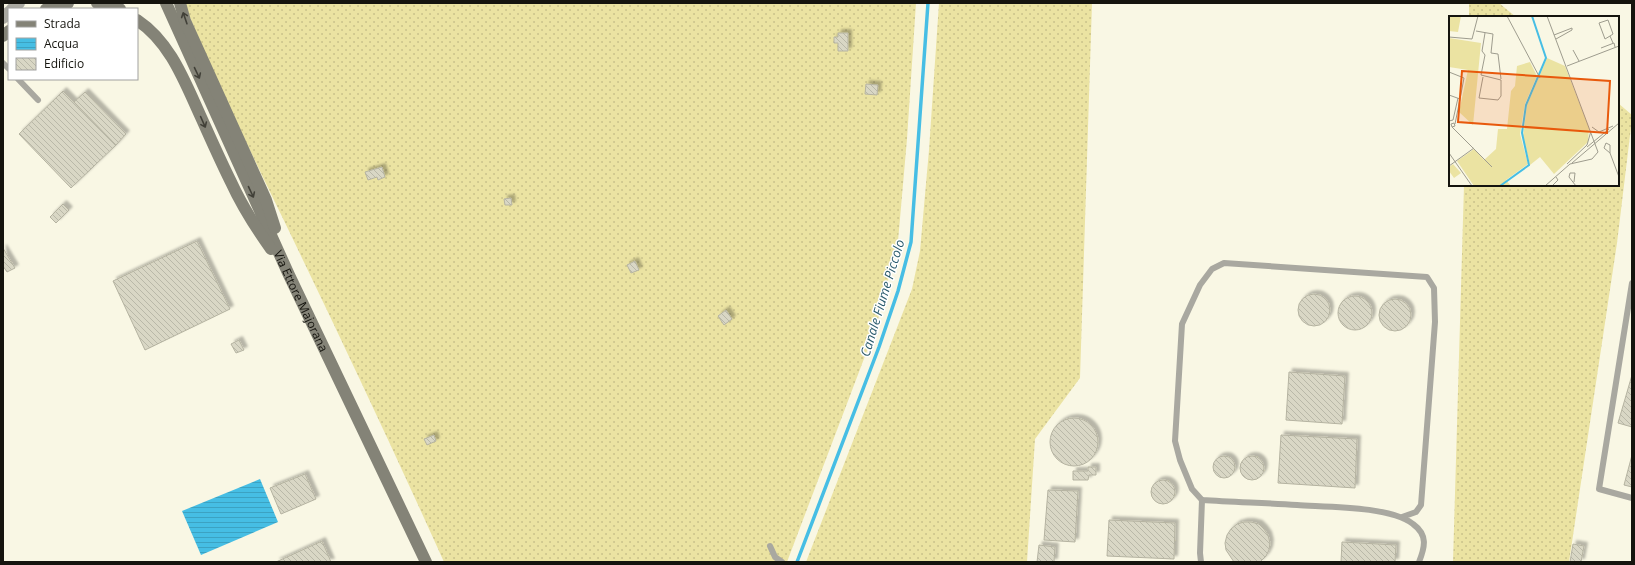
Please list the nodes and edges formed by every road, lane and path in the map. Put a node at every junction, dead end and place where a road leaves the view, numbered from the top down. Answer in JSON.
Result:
{"nodes":[{"id":1,"x":68,"y":3,"type":"edge"},
{"id":2,"x":97,"y":3,"type":"edge"},
{"id":3,"x":166,"y":3,"type":"edge"},
{"id":4,"x":180,"y":3,"type":"edge"},
{"id":5,"x":48,"y":8,"type":"edge"},
{"id":6,"x":116,"y":8,"type":"edge"},
{"id":7,"x":138,"y":21,"type":"edge"},
{"id":8,"x":19,"y":80,"type":"edge"},
{"id":9,"x":38,"y":100,"type":"dead end"},
{"id":10,"x":289,"y":275,"type":"junction"},
{"id":11,"x":1632,"y":283,"type":"edge"},
{"id":12,"x":1632,"y":498,"type":"edge"},
{"id":13,"x":1202,"y":500,"type":"junction"},
{"id":14,"x":1402,"y":517,"type":"junction"},
{"id":15,"x":770,"y":546,"type":"dead end"},
{"id":16,"x":426,"y":562,"type":"edge"},
{"id":17,"x":782,"y":562,"type":"edge"},
{"id":18,"x":1201,"y":562,"type":"edge"},
{"id":19,"x":1419,"y":562,"type":"edge"}],
"edges":[{"from":1,"to":5,"type":"main road"},
{"from":2,"to":6,"type":"main road"},
{"from":3,"to":10,"type":"main road","name":"Via Ettore Majorana","one_way":true},
{"from":10,"to":4,"type":"main road","one_way":true},
{"from":7,"to":10,"type":"main road","one_way":true},
{"from":8,"to":9,"type":"lane"},
{"from":10,"to":16,"type":"main road","name":"Via Ettore Majorana"},
{"from":11,"to":12,"type":"lane"},
{"from":13,"to":14,"type":"lane"},
{"from":13,"to":14,"type":"lane"},
{"from":13,"to":18,"type":"lane"},
{"from":14,"to":19,"type":"lane"},
{"from":15,"to":17,"type":"lane"}]}
